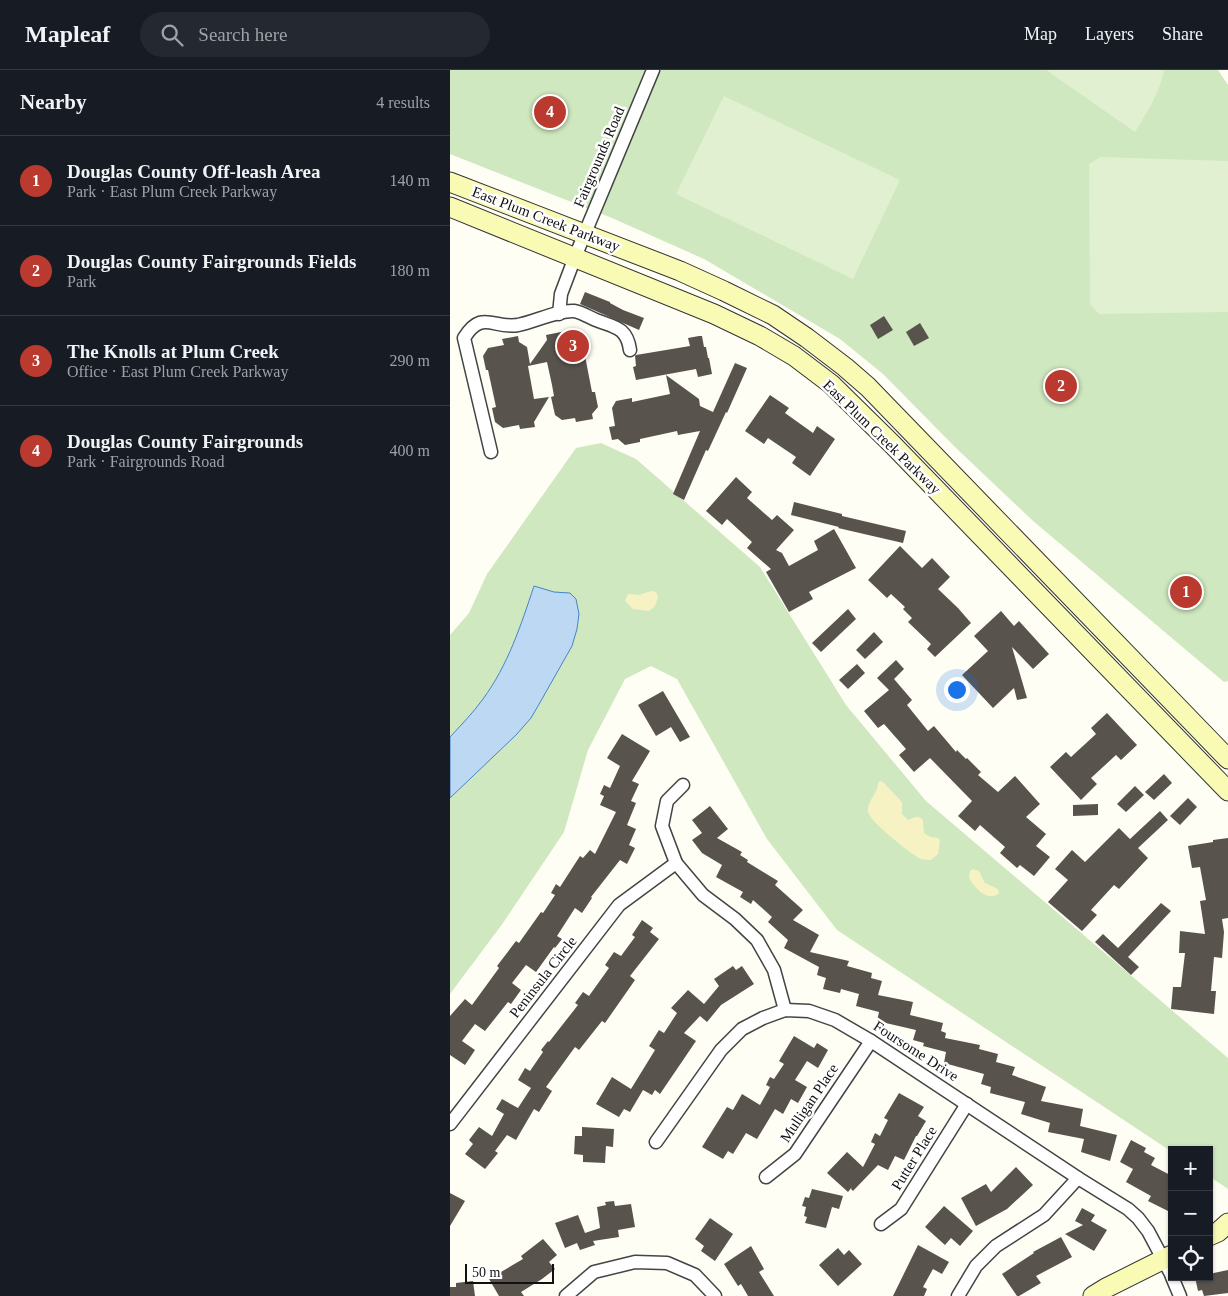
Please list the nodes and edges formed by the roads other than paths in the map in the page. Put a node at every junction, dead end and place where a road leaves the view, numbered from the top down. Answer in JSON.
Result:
{"nodes":[{"id":1,"x":653,"y":70,"type":"edge"},
{"id":2,"x":450,"y":182,"type":"edge"},
{"id":3,"x":450,"y":207,"type":"edge"},
{"id":4,"x":584,"y":234,"type":"junction"},
{"id":5,"x":575,"y":257,"type":"junction"},
{"id":6,"x":559,"y":314,"type":"junction"},
{"id":7,"x":630,"y":350,"type":"dead end"},
{"id":8,"x":491,"y":452,"type":"dead end"},
{"id":9,"x":1228,"y":759,"type":"edge"},
{"id":10,"x":683,"y":784,"type":"dead end"},
{"id":11,"x":1228,"y":792,"type":"edge"},
{"id":12,"x":676,"y":863,"type":"junction"},
{"id":13,"x":785,"y":1010,"type":"junction"},
{"id":14,"x":871,"y":1041,"type":"junction"},
{"id":15,"x":967,"y":1104,"type":"junction"},
{"id":16,"x":450,"y":1124,"type":"edge"},
{"id":17,"x":656,"y":1142,"type":"dead end"},
{"id":18,"x":766,"y":1177,"type":"dead end"},
{"id":19,"x":1078,"y":1178,"type":"junction"},
{"id":20,"x":881,"y":1224,"type":"dead end"},
{"id":21,"x":1228,"y":1224,"type":"edge"},
{"id":22,"x":1213,"y":1234,"type":"edge"},
{"id":23,"x":1167,"y":1257,"type":"edge"},
{"id":24,"x":1174,"y":1281,"type":"edge"},
{"id":25,"x":566,"y":1296,"type":"edge"},
{"id":26,"x":715,"y":1296,"type":"edge"},
{"id":27,"x":958,"y":1296,"type":"edge"},
{"id":28,"x":1093,"y":1296,"type":"edge"},
{"id":29,"x":1180,"y":1296,"type":"edge"}],
"edges":[{"from":1,"to":4,"type":"street","name":"Fairgrounds Road"},
{"from":2,"to":4,"type":"main road","name":"East Plum Creek Parkway"},
{"from":3,"to":5,"type":"main road","name":"East Plum Creek Parkway"},
{"from":4,"to":5,"type":"street","name":"Fairgrounds Road"},
{"from":4,"to":9,"type":"main road","name":"East Plum Creek Parkway"},
{"from":5,"to":6,"type":"street","name":"Fairgrounds Road"},
{"from":5,"to":11,"type":"main road","name":"East Plum Creek Parkway"},
{"from":6,"to":7,"type":"street"},
{"from":6,"to":8,"type":"street"},
{"from":10,"to":12,"type":"street"},
{"from":12,"to":13,"type":"street"},
{"from":12,"to":16,"type":"street","name":"Peninsula Circle"},
{"from":13,"to":14,"type":"street","name":"Foursome Drive"},
{"from":13,"to":17,"type":"street","name":"Foursome Drive"},
{"from":14,"to":15,"type":"street","name":"Foursome Drive"},
{"from":14,"to":18,"type":"street","name":"Mulligan Place"},
{"from":15,"to":19,"type":"street","name":"Foursome Drive"},
{"from":15,"to":20,"type":"street","name":"Putter Place"},
{"from":19,"to":23,"type":"street","name":"Foursome Drive"},
{"from":19,"to":27,"type":"street"},
{"from":21,"to":22,"type":"main road"},
{"from":23,"to":28,"type":"main road"},
{"from":24,"to":29,"type":"street","name":"Foursome Drive"},
{"from":25,"to":26,"type":"street"}]}
